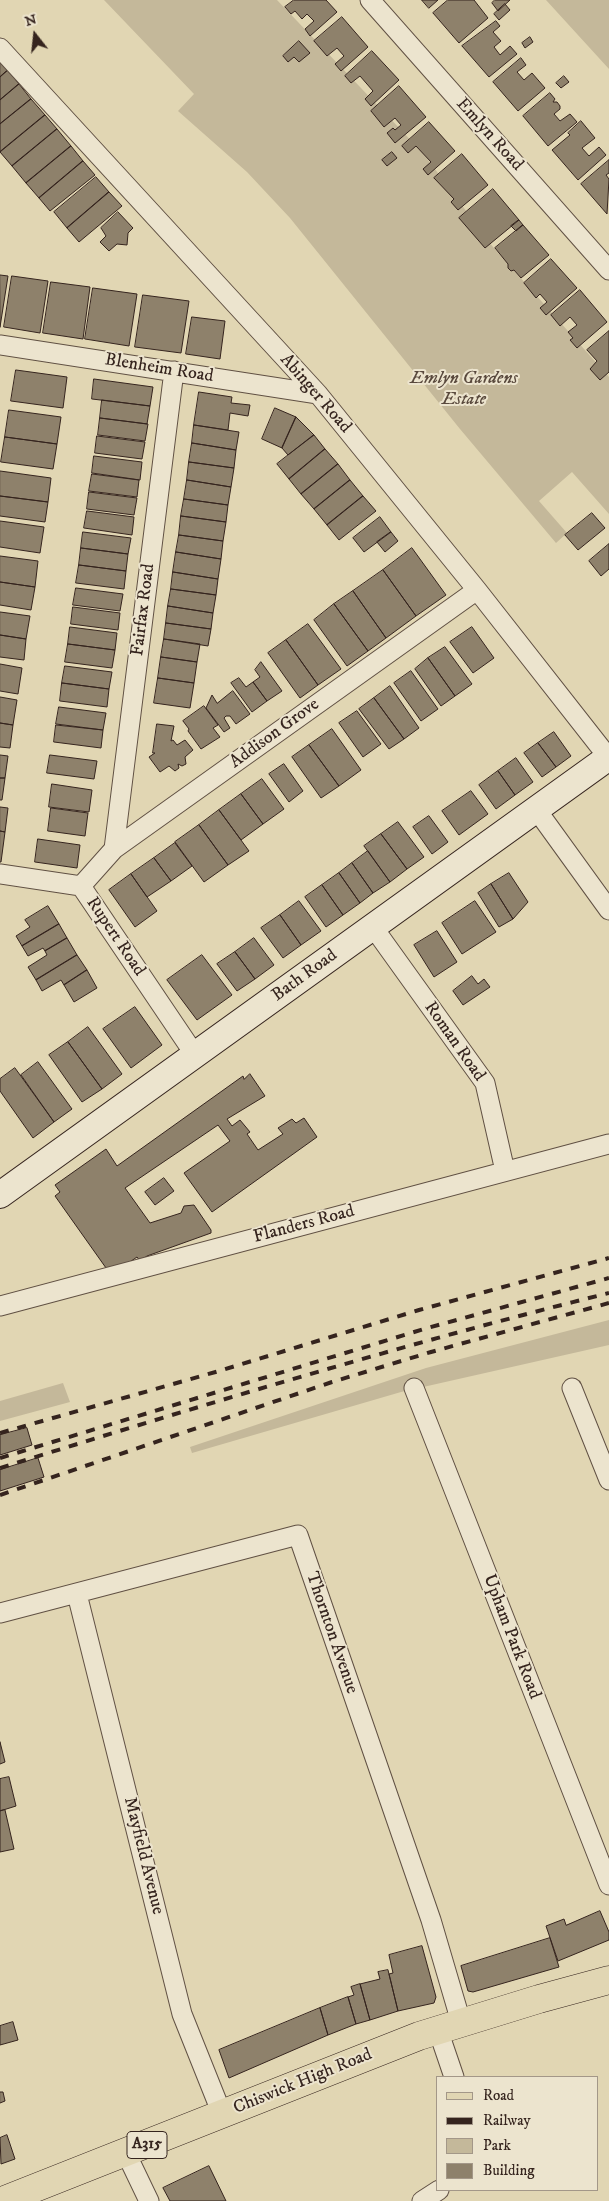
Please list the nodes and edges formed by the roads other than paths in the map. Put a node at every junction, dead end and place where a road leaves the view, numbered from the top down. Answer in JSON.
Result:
{"nodes":[{"id":1,"x":370,"y":0,"type":"edge"},
{"id":2,"x":0,"y":48,"type":"edge"},
{"id":3,"x":609,"y":270,"type":"edge"},
{"id":4,"x":0,"y":345,"type":"edge"},
{"id":5,"x":174,"y":371,"type":"junction"},
{"id":6,"x":318,"y":394,"type":"junction"},
{"id":7,"x":476,"y":590,"type":"junction"},
{"id":8,"x":609,"y":757,"type":"edge"},
{"id":9,"x":536,"y":809,"type":"junction"},
{"id":10,"x":114,"y":849,"type":"junction"},
{"id":11,"x":0,"y":874,"type":"edge"},
{"id":12,"x":81,"y":886,"type":"junction"},
{"id":13,"x":609,"y":910,"type":"edge"},
{"id":14,"x":373,"y":927,"type":"junction"},
{"id":15,"x":195,"y":1055,"type":"junction"},
{"id":16,"x":609,"y":1144,"type":"edge"},
{"id":17,"x":505,"y":1170,"type":"junction"},
{"id":18,"x":0,"y":1195,"type":"edge"},
{"id":19,"x":0,"y":1306,"type":"edge"},
{"id":20,"x":414,"y":1388,"type":"dead end"},
{"id":21,"x":572,"y":1388,"type":"dead end"},
{"id":22,"x":609,"y":1480,"type":"edge"},
{"id":23,"x":77,"y":1594,"type":"junction"},
{"id":24,"x":0,"y":1613,"type":"edge"},
{"id":25,"x":609,"y":1886,"type":"edge"},
{"id":26,"x":609,"y":1980,"type":"edge"},
{"id":27,"x":450,"y":2026,"type":"junction"},
{"id":28,"x":454,"y":2076,"type":"edge"},
{"id":29,"x":222,"y":2114,"type":"junction"},
{"id":30,"x":126,"y":2154,"type":"junction"},
{"id":31,"x":437,"y":2191,"type":"edge"},
{"id":32,"x":2,"y":2201,"type":"edge"},
{"id":33,"x":149,"y":2201,"type":"edge"},
{"id":34,"x":422,"y":2201,"type":"edge"}],
"edges":[{"from":1,"to":3,"type":"street","name":"Emlyn Road"},
{"from":2,"to":6,"type":"street","name":"Abinger Road"},
{"from":4,"to":5,"type":"street","name":"Blenheim Road"},
{"from":5,"to":6,"type":"street","name":"Blenheim Road"},
{"from":5,"to":10,"type":"street","name":"Fairfax Road"},
{"from":6,"to":7,"type":"street","name":"Abinger Road"},
{"from":7,"to":8,"type":"street","name":"Abinger Road"},
{"from":7,"to":10,"type":"street","name":"Addison Grove"},
{"from":8,"to":9,"type":"main road","name":"Bath Road"},
{"from":9,"to":13,"type":"street"},
{"from":9,"to":14,"type":"main road","name":"Bath Road"},
{"from":10,"to":12,"type":"street","name":"Addison Grove"},
{"from":11,"to":12,"type":"street","name":"Rupert Road"},
{"from":12,"to":15,"type":"street","name":"Rupert Road"},
{"from":14,"to":15,"type":"main road","name":"Bath Road"},
{"from":14,"to":17,"type":"street","name":"Roman Road"},
{"from":15,"to":18,"type":"main road","name":"Bath Road"},
{"from":16,"to":17,"type":"street","name":"Flanders Road"},
{"from":17,"to":19,"type":"street","name":"Flanders Road"},
{"from":20,"to":25,"type":"street","name":"Upham Park Road"},
{"from":21,"to":22,"type":"street"},
{"from":23,"to":24,"type":"street","name":"Thornton Avenue"},
{"from":23,"to":27,"type":"street","name":"Thornton Avenue"},
{"from":23,"to":29,"type":"street","name":"Mayfield Avenue"},
{"from":26,"to":27,"type":"main road","name":"Chiswick High Road","number":"A315"},
{"from":27,"to":28,"type":"street"},
{"from":27,"to":29,"type":"main road","name":"Chiswick High Road","number":"A315"},
{"from":29,"to":30,"type":"main road","name":"Chiswick High Road","number":"A315"},
{"from":30,"to":32,"type":"main road","name":"Chiswick High Road","number":"A315"},
{"from":30,"to":33,"type":"street"},
{"from":31,"to":34,"type":"street"}]}
